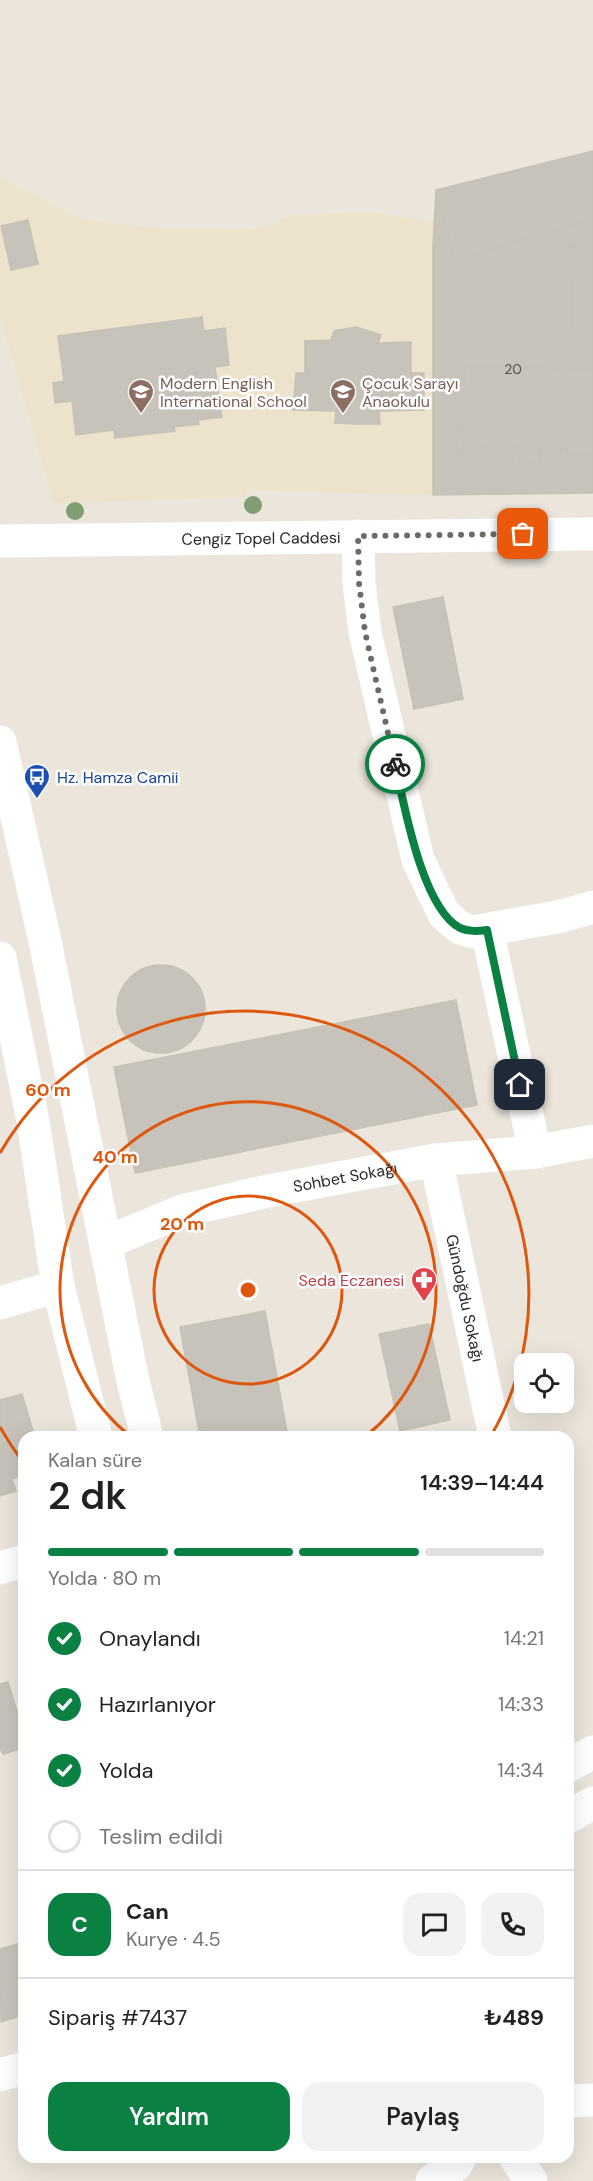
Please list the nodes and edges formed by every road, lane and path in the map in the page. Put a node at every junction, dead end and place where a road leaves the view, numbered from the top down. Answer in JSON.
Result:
{"nodes":[{"id":1,"x":593,"y":534,"type":"edge"},
{"id":2,"x":358,"y":536,"type":"junction"},
{"id":3,"x":0,"y":541,"type":"edge"},
{"id":4,"x":0,"y":742,"type":"edge"},
{"id":5,"x":593,"y":907,"type":"edge"},
{"id":6,"x":487,"y":930,"type":"junction"},
{"id":7,"x":0,"y":958,"type":"edge"},
{"id":8,"x":593,"y":1141,"type":"edge"},
{"id":9,"x":535,"y":1152,"type":"junction"},
{"id":10,"x":436,"y":1160,"type":"junction"},
{"id":11,"x":105,"y":1243,"type":"junction"},
{"id":12,"x":58,"y":1286,"type":"junction"},
{"id":13,"x":0,"y":1303,"type":"edge"},
{"id":14,"x":94,"y":1431,"type":"edge"},
{"id":15,"x":146,"y":1431,"type":"edge"},
{"id":16,"x":494,"y":1431,"type":"edge"},
{"id":17,"x":18,"y":1563,"type":"edge"},
{"id":18,"x":0,"y":1568,"type":"edge"},
{"id":19,"x":593,"y":1752,"type":"edge"},
{"id":20,"x":574,"y":1763,"type":"edge"},
{"id":21,"x":593,"y":1803,"type":"edge"},
{"id":22,"x":574,"y":1814,"type":"edge"},
{"id":23,"x":18,"y":2070,"type":"edge"},
{"id":24,"x":0,"y":2075,"type":"edge"},
{"id":25,"x":593,"y":2100,"type":"edge"},
{"id":26,"x":574,"y":2102,"type":"edge"},
{"id":27,"x":457,"y":2163,"type":"edge"},
{"id":28,"x":519,"y":2163,"type":"edge"},
{"id":29,"x":432,"y":2181,"type":"edge"},
{"id":30,"x":531,"y":2181,"type":"edge"}],
"edges":[{"from":1,"to":2,"type":"street","name":"Cengiz Topel Caddesi"},
{"from":2,"to":3,"type":"street","name":"Cengiz Topel Caddesi"},
{"from":2,"to":6,"type":"street"},
{"from":4,"to":11,"type":"street"},
{"from":5,"to":6,"type":"street"},
{"from":6,"to":9,"type":"street"},
{"from":7,"to":12,"type":"street"},
{"from":8,"to":9,"type":"street","name":"Sohbet Sokağı"},
{"from":9,"to":10,"type":"street","name":"Sohbet Sokağı"},
{"from":10,"to":11,"type":"street","name":"Sohbet Sokağı"},
{"from":10,"to":16,"type":"street","name":"Gündoğdu Sokağı"},
{"from":11,"to":15,"type":"street"},
{"from":12,"to":13,"type":"street"},
{"from":12,"to":14,"type":"street"},
{"from":17,"to":18,"type":"street"},
{"from":19,"to":20,"type":"street"},
{"from":21,"to":22,"type":"street"},
{"from":23,"to":24,"type":"street"},
{"from":25,"to":26,"type":"street"},
{"from":27,"to":29,"type":"street"},
{"from":28,"to":30,"type":"street"}]}
